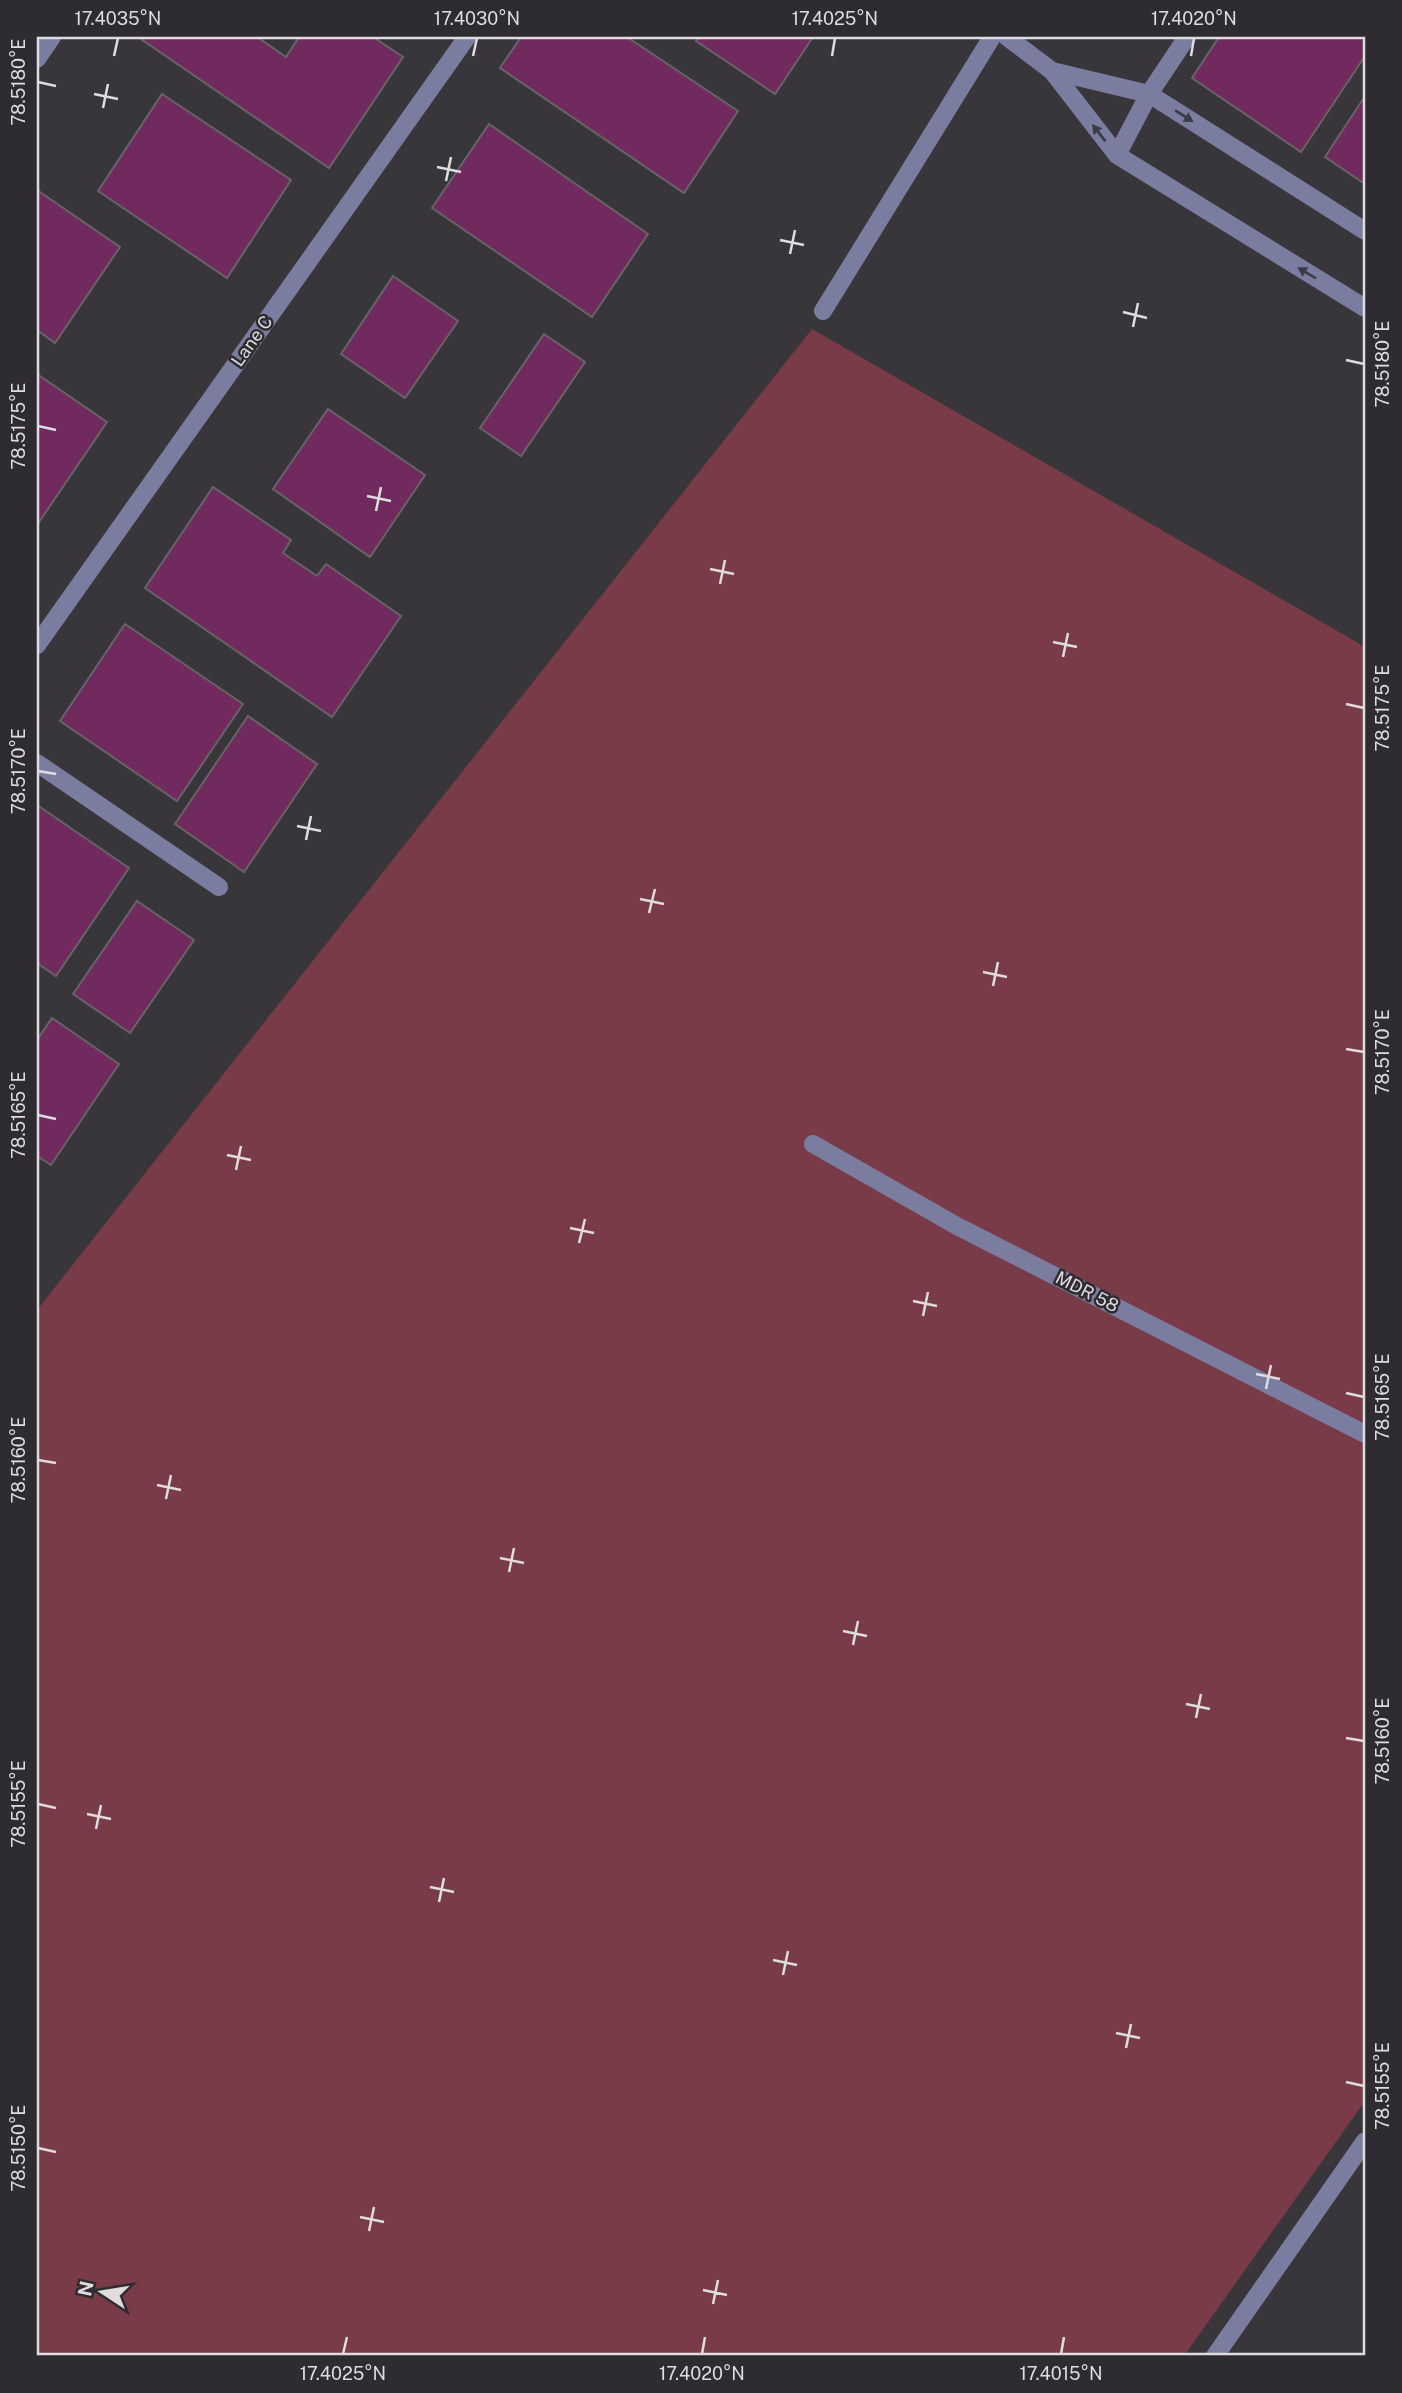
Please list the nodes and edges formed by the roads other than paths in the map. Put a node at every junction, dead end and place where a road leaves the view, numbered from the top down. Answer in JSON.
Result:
{"nodes":[{"id":1,"x":52,"y":37,"type":"edge"},
{"id":2,"x":467,"y":37,"type":"edge"},
{"id":3,"x":992,"y":37,"type":"edge"},
{"id":4,"x":1007,"y":37,"type":"edge"},
{"id":5,"x":1187,"y":37,"type":"edge"},
{"id":6,"x":37,"y":59,"type":"edge"},
{"id":7,"x":1052,"y":71,"type":"junction"},
{"id":8,"x":1149,"y":94,"type":"junction"},
{"id":9,"x":1117,"y":155,"type":"junction"},
{"id":10,"x":1365,"y":231,"type":"edge"},
{"id":11,"x":1365,"y":308,"type":"edge"},
{"id":12,"x":823,"y":311,"type":"dead end"},
{"id":13,"x":37,"y":645,"type":"edge"},
{"id":14,"x":37,"y":763,"type":"edge"},
{"id":15,"x":219,"y":887,"type":"dead end"},
{"id":16,"x":813,"y":1144,"type":"dead end"},
{"id":17,"x":1365,"y":1434,"type":"edge"},
{"id":18,"x":1365,"y":2141,"type":"edge"},
{"id":19,"x":1215,"y":2356,"type":"edge"}],
"edges":[{"from":1,"to":6,"type":"street"},
{"from":2,"to":13,"type":"street","name":"Lane C"},
{"from":3,"to":12,"type":"street"},
{"from":4,"to":7,"type":"street"},
{"from":5,"to":8,"type":"street"},
{"from":7,"to":8,"type":"street"},
{"from":9,"to":7,"type":"street","one_way":true},
{"from":8,"to":9,"type":"street"},
{"from":8,"to":10,"type":"street","one_way":true},
{"from":11,"to":9,"type":"street","one_way":true},
{"from":14,"to":15,"type":"street"},
{"from":16,"to":17,"type":"street","name":"MDR 58"},
{"from":18,"to":19,"type":"street"}]}
